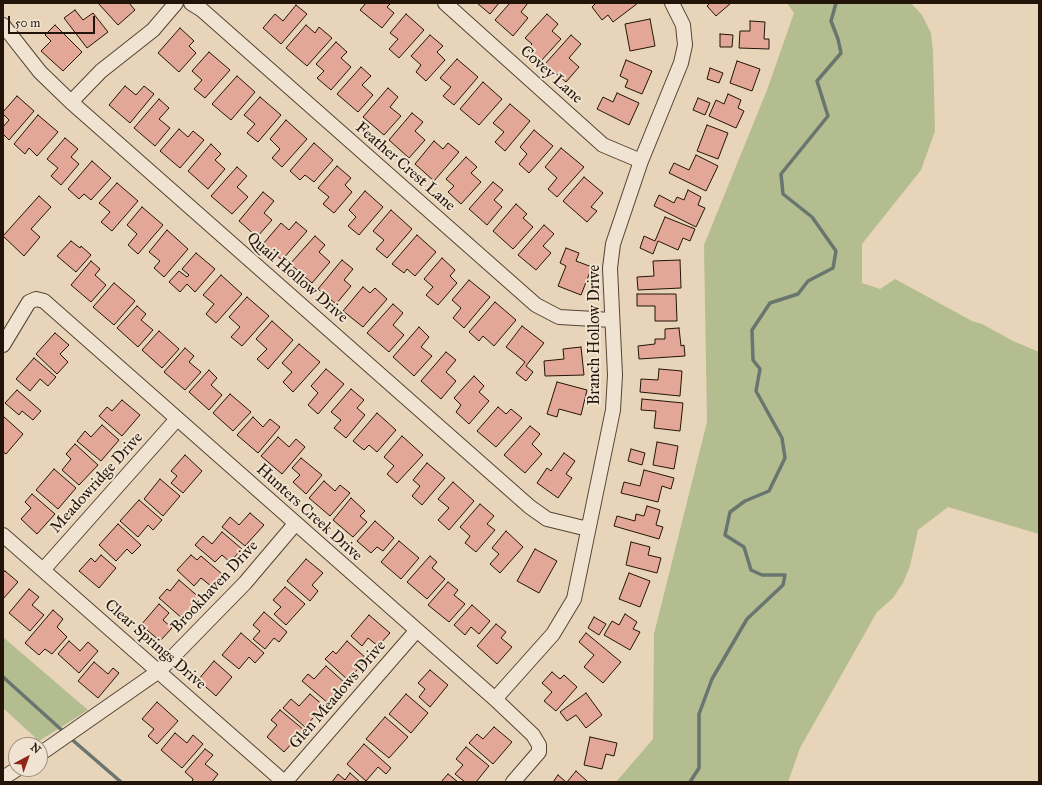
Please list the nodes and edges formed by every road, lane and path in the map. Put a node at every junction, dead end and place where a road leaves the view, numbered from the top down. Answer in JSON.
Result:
{"nodes":[{"id":1,"x":176,"y":3,"type":"edge"},
{"id":2,"x":191,"y":3,"type":"edge"},
{"id":3,"x":445,"y":3,"type":"edge"},
{"id":4,"x":672,"y":3,"type":"edge"},
{"id":5,"x":3,"y":25,"type":"edge"},
{"id":6,"x":71,"y":102,"type":"junction"},
{"id":7,"x":640,"y":161,"type":"junction"},
{"id":8,"x":612,"y":320,"type":"junction"},
{"id":9,"x":3,"y":345,"type":"edge"},
{"id":10,"x":177,"y":419,"type":"junction"},
{"id":11,"x":296,"y":524,"type":"junction"},
{"id":12,"x":588,"y":529,"type":"junction"},
{"id":13,"x":3,"y":535,"type":"edge"},
{"id":14,"x":43,"y":570,"type":"junction"},
{"id":15,"x":417,"y":630,"type":"junction"},
{"id":16,"x":159,"y":672,"type":"junction"},
{"id":17,"x":495,"y":699,"type":"junction"},
{"id":18,"x":48,"y":749,"type":"edge"},
{"id":19,"x":284,"y":782,"type":"edge"},
{"id":20,"x":513,"y":782,"type":"edge"}],
"edges":[{"from":1,"to":6,"type":"street"},
{"from":2,"to":8,"type":"street","name":"Feather Crest Lane"},
{"from":3,"to":7,"type":"street","name":"Covey Lane"},
{"from":4,"to":7,"type":"street","name":"Branch Hollow Drive"},
{"from":5,"to":6,"type":"street","name":"Quail Hollow Drive"},
{"from":6,"to":12,"type":"street","name":"Quail Hollow Drive"},
{"from":7,"to":8,"type":"street","name":"Branch Hollow Drive"},
{"from":8,"to":12,"type":"street","name":"Branch Hollow Drive"},
{"from":9,"to":10,"type":"street","name":"Hunters Creek Drive"},
{"from":10,"to":11,"type":"street","name":"Hunters Creek Drive"},
{"from":10,"to":14,"type":"street","name":"Meadowridge Drive"},
{"from":11,"to":15,"type":"street","name":"Hunters Creek Drive"},
{"from":11,"to":16,"type":"street","name":"Brookhaven Drive"},
{"from":12,"to":17,"type":"street","name":"Branch Hollow Drive"},
{"from":13,"to":14,"type":"street","name":"Clear Springs Drive"},
{"from":14,"to":16,"type":"street","name":"Clear Springs Drive"},
{"from":15,"to":17,"type":"street","name":"Hunters Creek Drive"},
{"from":15,"to":19,"type":"street","name":"Glen Meadows Drive"},
{"from":16,"to":18,"type":"street","name":"Brookhaven Drive"},
{"from":16,"to":19,"type":"street","name":"Clear Springs Drive"},
{"from":17,"to":20,"type":"street","name":"Hunters Creek Drive"}]}
